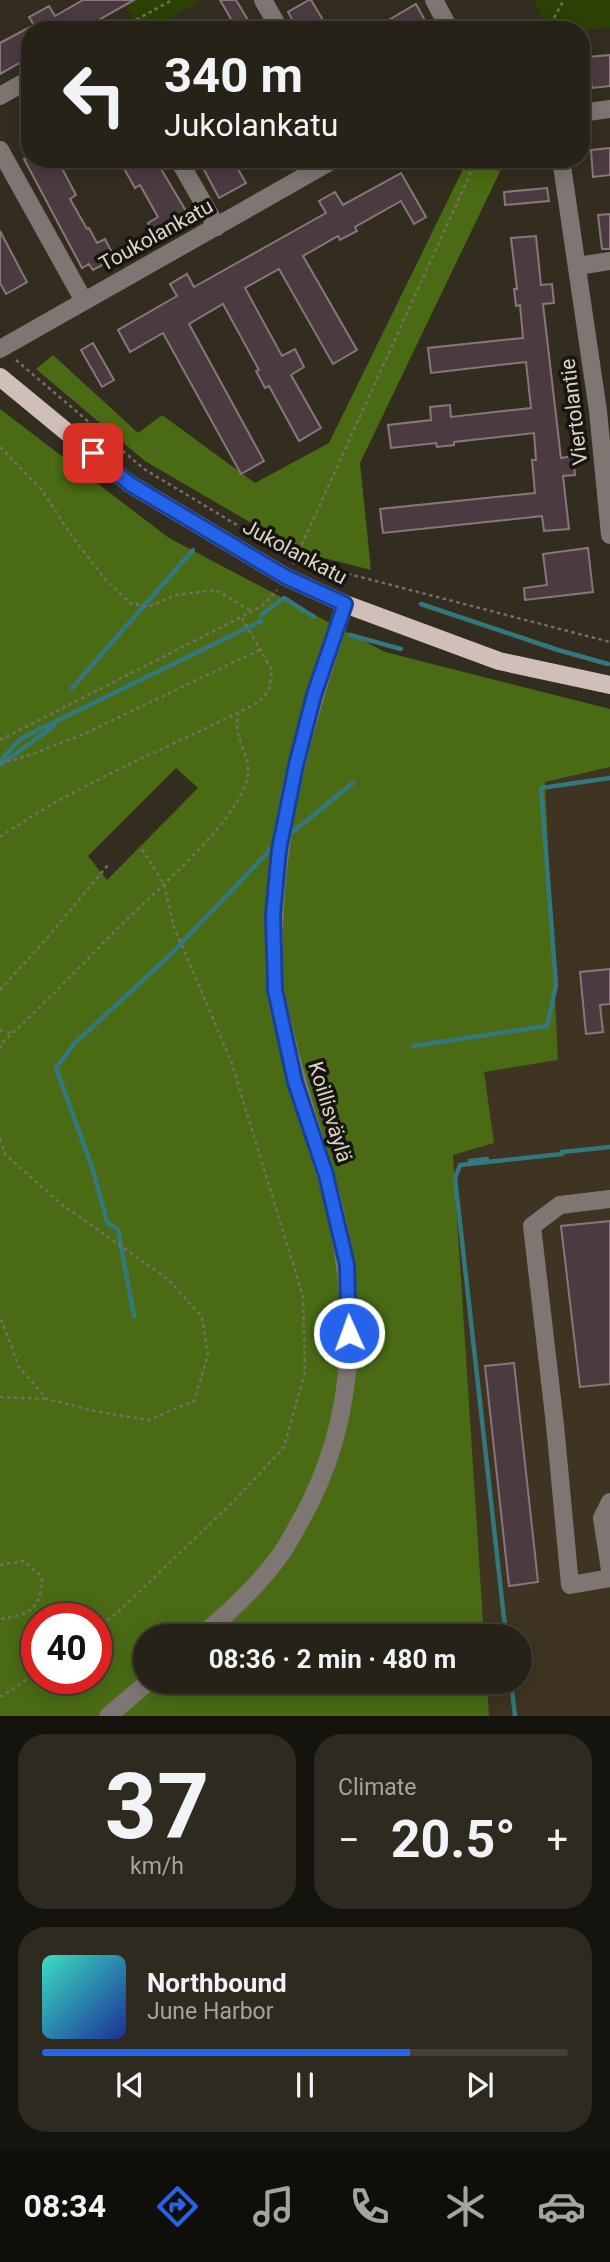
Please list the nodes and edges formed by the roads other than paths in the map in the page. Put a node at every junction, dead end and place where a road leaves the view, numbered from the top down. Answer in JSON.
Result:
{"nodes":[{"id":1,"x":263,"y":0,"type":"edge"},
{"id":2,"x":433,"y":0,"type":"edge"},
{"id":3,"x":275,"y":21,"type":"edge"},
{"id":4,"x":445,"y":21,"type":"edge"},
{"id":5,"x":21,"y":84,"type":"edge"},
{"id":6,"x":0,"y":96,"type":"edge"},
{"id":7,"x":610,"y":109,"type":"edge"},
{"id":8,"x":590,"y":112,"type":"edge"},
{"id":9,"x":0,"y":150,"type":"edge"},
{"id":10,"x":183,"y":168,"type":"edge"},
{"id":11,"x":320,"y":168,"type":"edge"},
{"id":12,"x":562,"y":168,"type":"edge"},
{"id":13,"x":218,"y":227,"type":"junction"},
{"id":14,"x":610,"y":261,"type":"edge"},
{"id":15,"x":578,"y":266,"type":"junction"},
{"id":16,"x":84,"y":301,"type":"junction"},
{"id":17,"x":1,"y":349,"type":"edge"},
{"id":18,"x":0,"y":377,"type":"edge"},
{"id":19,"x":604,"y":411,"type":"edge"},
{"id":20,"x":610,"y":535,"type":"edge"},
{"id":21,"x":345,"y":604,"type":"junction"},
{"id":22,"x":610,"y":685,"type":"edge"},
{"id":23,"x":610,"y":1199,"type":"edge"},
{"id":24,"x":610,"y":1502,"type":"edge"},
{"id":25,"x":610,"y":1570,"type":"edge"},
{"id":26,"x":610,"y":1578,"type":"edge"},
{"id":27,"x":215,"y":1624,"type":"edge"},
{"id":28,"x":134,"y":1694,"type":"edge"},
{"id":29,"x":108,"y":1716,"type":"edge"}],
"edges":[{"from":1,"to":3,"type":"street"},
{"from":2,"to":4,"type":"street"},
{"from":5,"to":6,"type":"street"},
{"from":7,"to":8,"type":"street"},
{"from":9,"to":16,"type":"street"},
{"from":10,"to":13,"type":"street"},
{"from":11,"to":13,"type":"street","name":"Toukolankatu"},
{"from":12,"to":15,"type":"street","name":"Viertolantie"},
{"from":13,"to":16,"type":"street","name":"Toukolankatu"},
{"from":14,"to":15,"type":"street"},
{"from":15,"to":19,"type":"street","name":"Viertolantie"},
{"from":16,"to":17,"type":"street","name":"Toukolankatu"},
{"from":18,"to":21,"type":"main road","name":"Jukolankatu"},
{"from":19,"to":20,"type":"street","name":"Viertolantie"},
{"from":21,"to":22,"type":"main road","name":"Jukolankatu"},
{"from":21,"to":27,"type":"street","name":"Koillisväylä"},
{"from":23,"to":26,"type":"street"},
{"from":24,"to":25,"type":"street"},
{"from":28,"to":29,"type":"street"}]}
